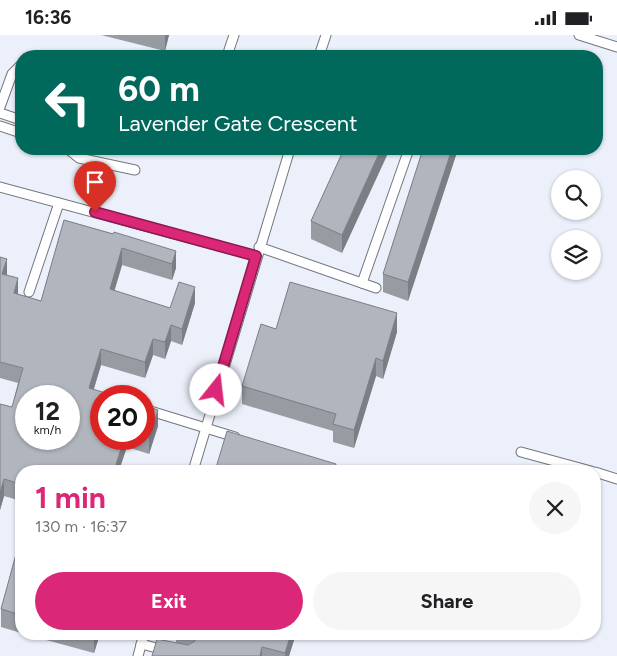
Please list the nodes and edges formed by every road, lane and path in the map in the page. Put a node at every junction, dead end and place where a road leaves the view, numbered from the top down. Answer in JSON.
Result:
{"nodes":[{"id":1,"x":234,"y":35,"type":"edge"},
{"id":2,"x":326,"y":35,"type":"edge"},
{"id":3,"x":585,"y":36,"type":"edge"},
{"id":4,"x":617,"y":47,"type":"edge"},
{"id":5,"x":229,"y":50,"type":"edge"},
{"id":6,"x":321,"y":50,"type":"edge"},
{"id":7,"x":15,"y":72,"type":"edge"},
{"id":8,"x":1,"y":100,"type":"edge"},
{"id":9,"x":0,"y":113,"type":"edge"},
{"id":10,"x":15,"y":118,"type":"edge"},
{"id":11,"x":0,"y":127,"type":"edge"},
{"id":12,"x":15,"y":131,"type":"edge"},
{"id":13,"x":75,"y":155,"type":"edge"},
{"id":14,"x":288,"y":155,"type":"edge"},
{"id":15,"x":407,"y":155,"type":"edge"},
{"id":16,"x":136,"y":170,"type":"dead end"},
{"id":17,"x":0,"y":187,"type":"edge"},
{"id":18,"x":59,"y":203,"type":"junction"},
{"id":19,"x":257,"y":251,"type":"junction"},
{"id":20,"x":362,"y":283,"type":"junction"},
{"id":21,"x":376,"y":288,"type":"dead end"},
{"id":22,"x":29,"y":292,"type":"dead end"},
{"id":23,"x":155,"y":412,"type":"edge"},
{"id":24,"x":205,"y":428,"type":"junction"},
{"id":25,"x":243,"y":439,"type":"edge"},
{"id":26,"x":522,"y":452,"type":"dead end"},
{"id":27,"x":195,"y":465,"type":"edge"},
{"id":28,"x":569,"y":465,"type":"edge"},
{"id":29,"x":601,"y":474,"type":"edge"},
{"id":30,"x":617,"y":479,"type":"edge"},
{"id":31,"x":142,"y":640,"type":"edge"},
{"id":32,"x":141,"y":644,"type":"junction"},
{"id":33,"x":138,"y":656,"type":"edge"},
{"id":34,"x":189,"y":656,"type":"edge"}],
"edges":[{"from":1,"to":5,"type":"lane"},
{"from":2,"to":6,"type":"lane"},
{"from":3,"to":4,"type":"lane"},
{"from":7,"to":8,"type":"lane"},
{"from":9,"to":10,"type":"lane"},
{"from":11,"to":12,"type":"lane"},
{"from":13,"to":16,"type":"lane"},
{"from":14,"to":19,"type":"lane"},
{"from":15,"to":20,"type":"lane"},
{"from":17,"to":18,"type":"lane"},
{"from":18,"to":19,"type":"lane"},
{"from":18,"to":22,"type":"lane"},
{"from":19,"to":20,"type":"lane"},
{"from":19,"to":24,"type":"lane"},
{"from":20,"to":21,"type":"lane"},
{"from":23,"to":24,"type":"lane"},
{"from":24,"to":25,"type":"lane"},
{"from":24,"to":27,"type":"lane"},
{"from":26,"to":28,"type":"lane"},
{"from":29,"to":30,"type":"lane"},
{"from":31,"to":32,"type":"lane"},
{"from":32,"to":33,"type":"lane"},
{"from":32,"to":34,"type":"lane"}]}
